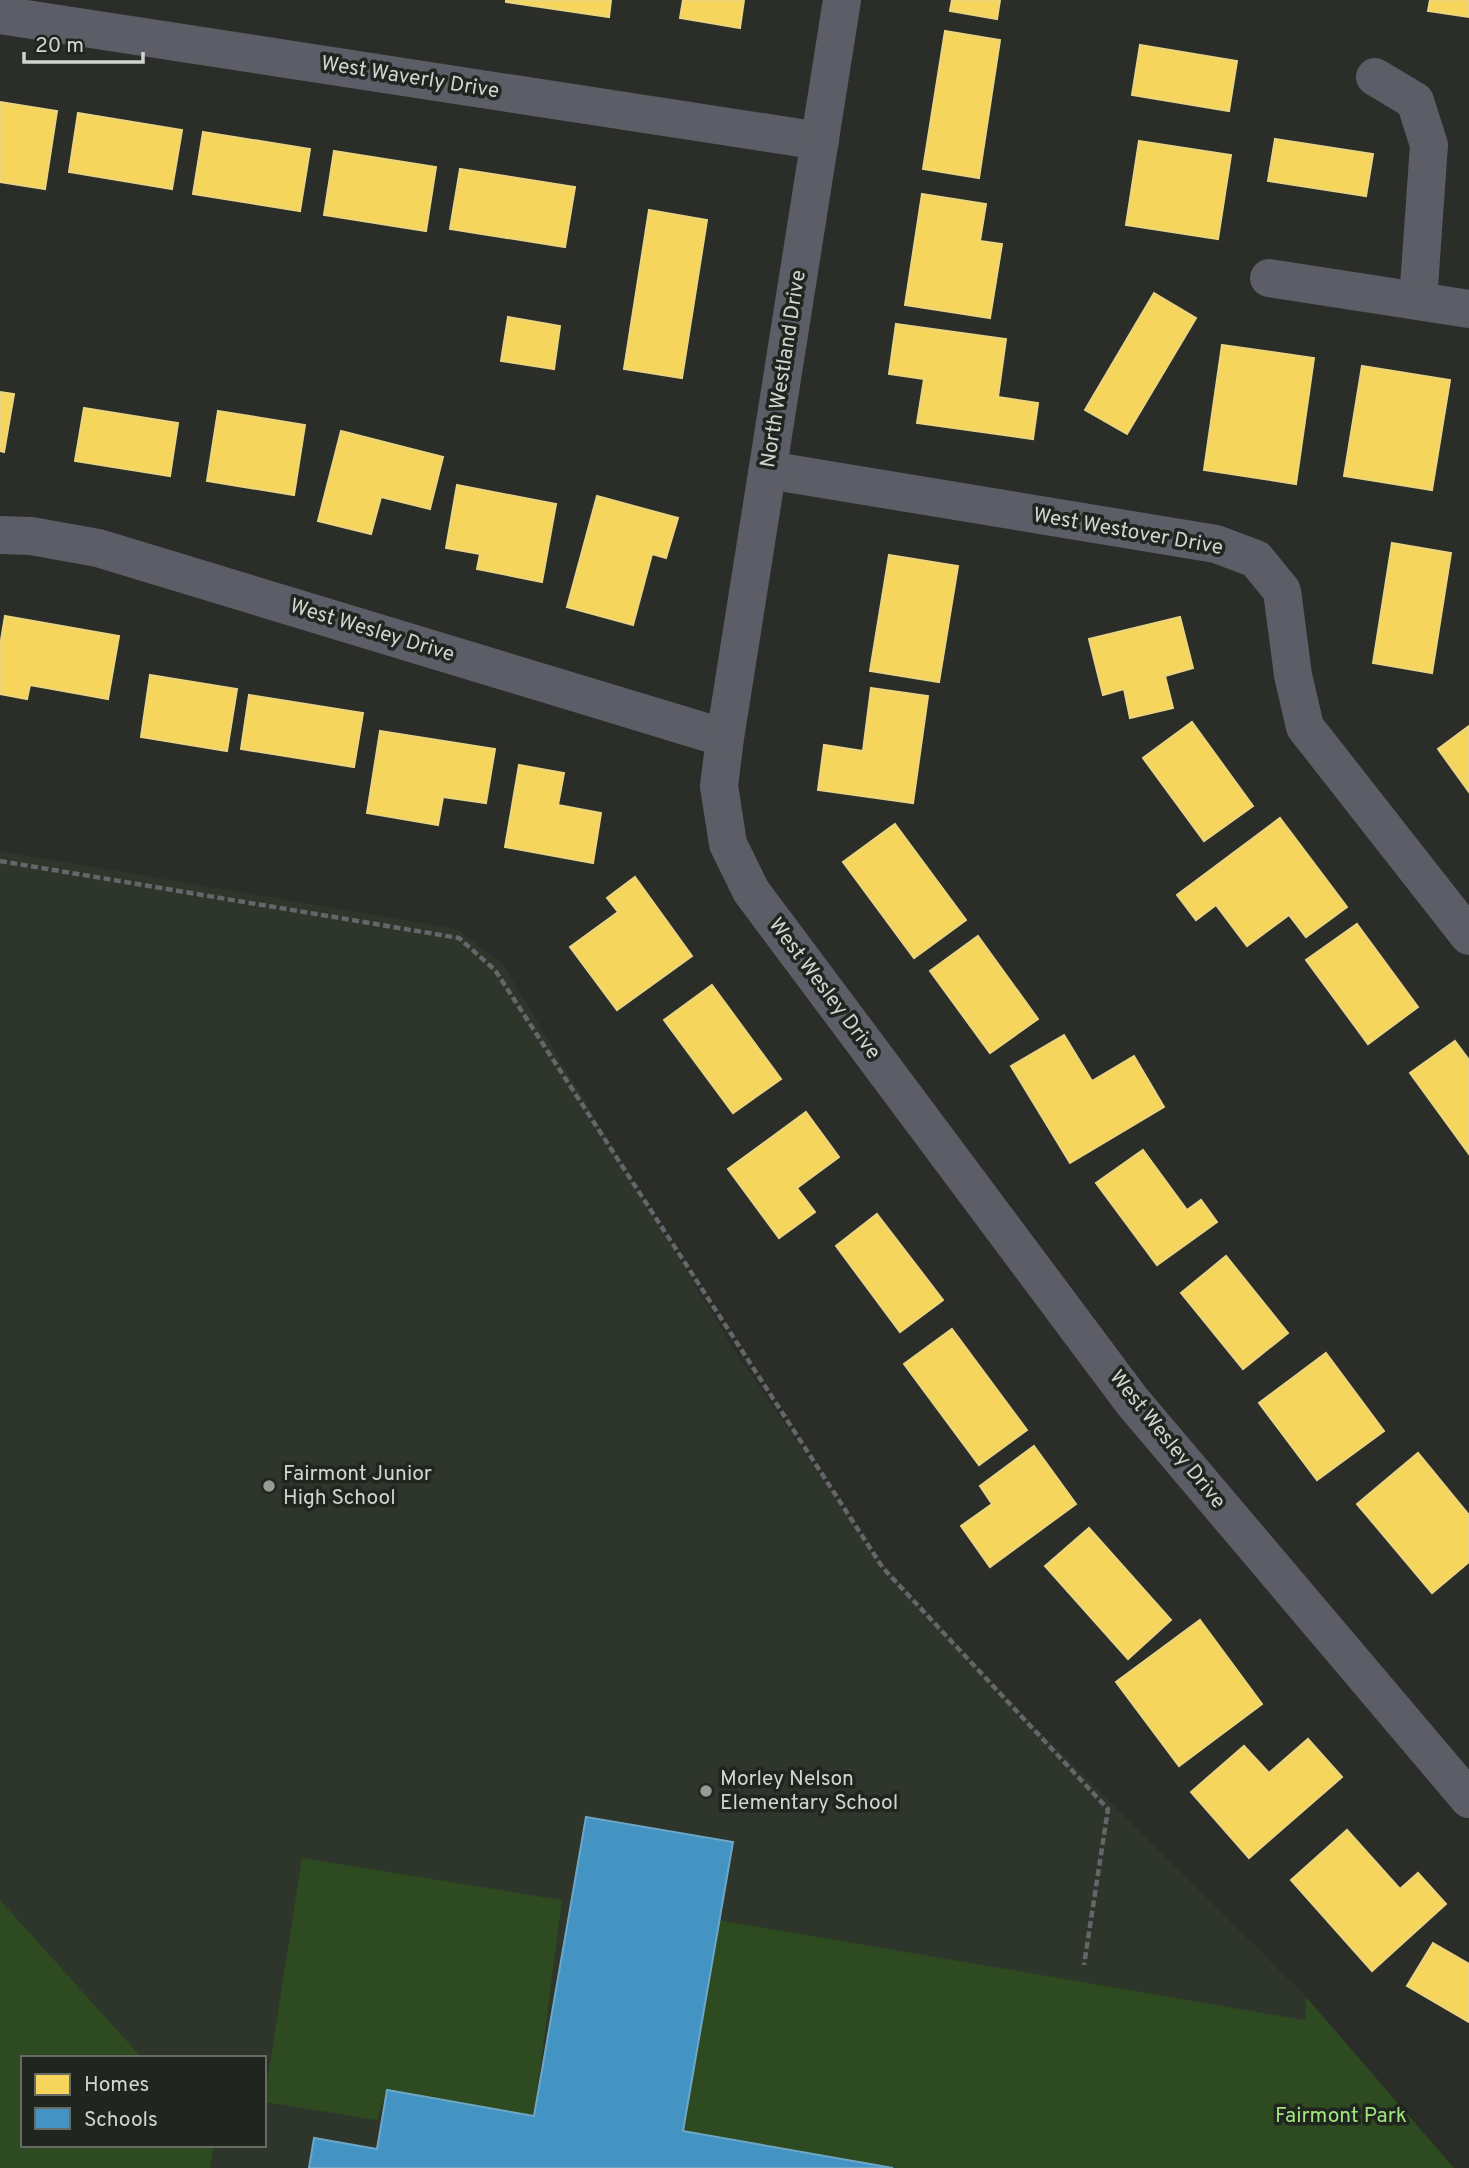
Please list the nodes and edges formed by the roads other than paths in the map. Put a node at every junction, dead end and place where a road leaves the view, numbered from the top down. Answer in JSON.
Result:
{"nodes":[{"id":1,"x":842,"y":0,"type":"edge"},
{"id":2,"x":0,"y":15,"type":"edge"},
{"id":3,"x":1375,"y":77,"type":"dead end"},
{"id":4,"x":820,"y":141,"type":"junction"},
{"id":5,"x":1269,"y":278,"type":"dead end"},
{"id":6,"x":1418,"y":301,"type":"junction"},
{"id":7,"x":1469,"y":309,"type":"edge"},
{"id":8,"x":768,"y":470,"type":"junction"},
{"id":9,"x":0,"y":535,"type":"edge"},
{"id":10,"x":725,"y":738,"type":"junction"},
{"id":11,"x":1469,"y":936,"type":"edge"},
{"id":12,"x":1469,"y":1799,"type":"edge"}],
"edges":[{"from":1,"to":4,"type":"street","name":"North Westland Drive"},
{"from":2,"to":4,"type":"street","name":"West Waverly Drive"},
{"from":3,"to":6,"type":"street"},
{"from":4,"to":8,"type":"street","name":"North Westland Drive"},
{"from":5,"to":6,"type":"street"},
{"from":6,"to":7,"type":"street"},
{"from":8,"to":10,"type":"street","name":"North Westland Drive"},
{"from":8,"to":11,"type":"street","name":"West Westover Drive"},
{"from":9,"to":10,"type":"street","name":"West Wesley Drive"},
{"from":10,"to":12,"type":"street","name":"West Wesley Drive"}]}
